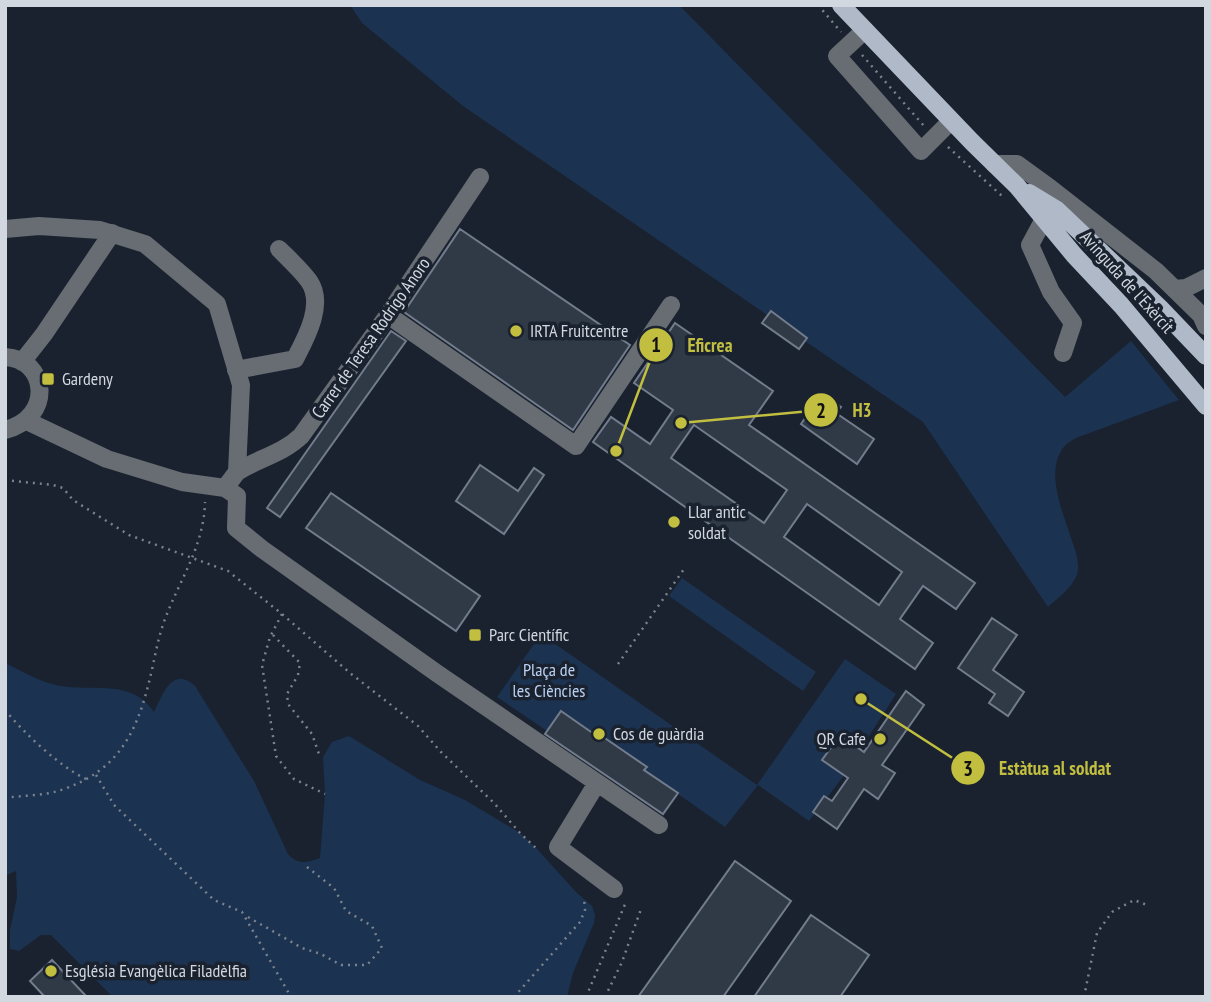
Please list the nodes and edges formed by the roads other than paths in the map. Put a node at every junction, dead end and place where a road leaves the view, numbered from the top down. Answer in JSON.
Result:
{"nodes":[{"id":1,"x":841,"y":5,"type":"edge"},
{"id":2,"x":865,"y":30,"type":"junction"},
{"id":3,"x":951,"y":121,"type":"junction"},
{"id":4,"x":994,"y":164,"type":"junction"},
{"id":5,"x":480,"y":177,"type":"dead end"},
{"id":6,"x":1010,"y":191,"type":"junction"},
{"id":7,"x":1044,"y":219,"type":"junction"},
{"id":8,"x":5,"y":229,"type":"edge"},
{"id":9,"x":112,"y":233,"type":"junction"},
{"id":10,"x":279,"y":249,"type":"dead end"},
{"id":11,"x":1206,"y":278,"type":"edge"},
{"id":12,"x":1206,"y":288,"type":"edge"},
{"id":13,"x":1174,"y":289,"type":"junction"},
{"id":14,"x":671,"y":305,"type":"dead end"},
{"id":15,"x":388,"y":315,"type":"junction"},
{"id":16,"x":1203,"y":321,"type":"edge"},
{"id":17,"x":1063,"y":353,"type":"dead end"},
{"id":18,"x":1206,"y":356,"type":"edge"},
{"id":19,"x":13,"y":359,"type":"edge"},
{"id":20,"x":236,"y":370,"type":"junction"},
{"id":21,"x":1206,"y":406,"type":"edge"},
{"id":22,"x":27,"y":422,"type":"junction"},
{"id":23,"x":5,"y":430,"type":"edge"},
{"id":24,"x":237,"y":472,"type":"junction"},
{"id":25,"x":231,"y":492,"type":"junction"},
{"id":26,"x":597,"y":783,"type":"junction"},
{"id":27,"x":659,"y":825,"type":"dead end"},
{"id":28,"x":620,"y":894,"type":"road end"}],
"edges":[{"from":1,"to":2,"type":"main road","name":"Avinguda de l'Exèrcit"},
{"from":2,"to":3,"type":"main road","name":"Avinguda de l'Exèrcit"},
{"from":2,"to":3,"type":"street"},
{"from":3,"to":4,"type":"main road","name":"Avinguda de l'Exèrcit"},
{"from":4,"to":6,"type":"main road","name":"Avinguda de l'Exèrcit"},
{"from":4,"to":13,"type":"street"},
{"from":5,"to":15,"type":"street","name":"Carrer de Teresa Rodrigo Anoro"},
{"from":6,"to":7,"type":"main road","name":"Avinguda de l'Exèrcit"},
{"from":6,"to":18,"type":"main road","name":"Avinguda de l'Exèrcit"},
{"from":7,"to":17,"type":"street"},
{"from":7,"to":21,"type":"main road","name":"Avinguda de l'Exèrcit"},
{"from":8,"to":9,"type":"street"},
{"from":9,"to":19,"type":"street"},
{"from":9,"to":20,"type":"street"},
{"from":10,"to":20,"type":"street"},
{"from":11,"to":13,"type":"street"},
{"from":12,"to":16,"type":"street"},
{"from":13,"to":16,"type":"street"},
{"from":14,"to":15,"type":"street"},
{"from":15,"to":24,"type":"street","name":"Carrer de Teresa Rodrigo Anoro"},
{"from":19,"to":22,"type":"street"},
{"from":20,"to":24,"type":"street"},
{"from":22,"to":23,"type":"street"},
{"from":22,"to":25,"type":"street"},
{"from":24,"to":25,"type":"street"},
{"from":25,"to":26,"type":"street"},
{"from":26,"to":27,"type":"street"},
{"from":26,"to":28,"type":"street"}]}
